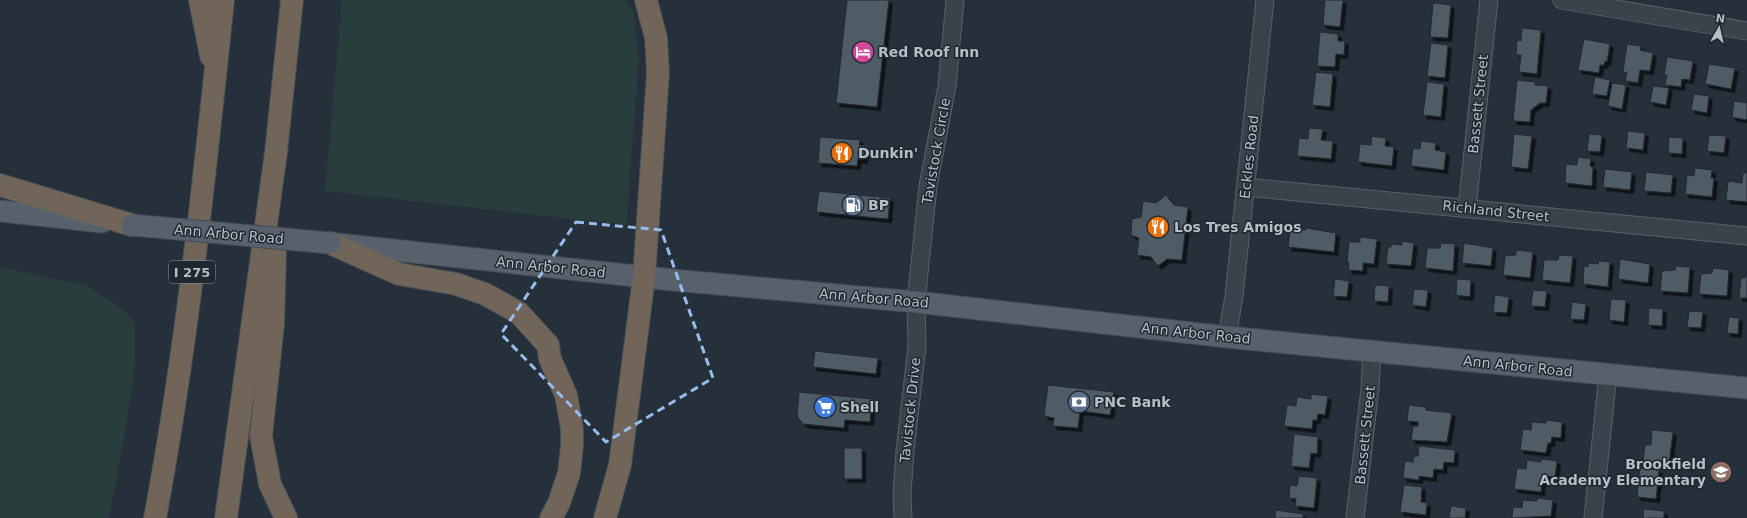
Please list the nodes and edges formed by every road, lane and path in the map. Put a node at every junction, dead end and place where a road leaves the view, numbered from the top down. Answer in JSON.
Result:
{"nodes":[{"id":1,"x":200,"y":0,"type":"edge"},
{"id":2,"x":223,"y":0,"type":"edge"},
{"id":3,"x":292,"y":0,"type":"edge"},
{"id":4,"x":646,"y":0,"type":"edge"},
{"id":5,"x":955,"y":0,"type":"edge"},
{"id":6,"x":1266,"y":0,"type":"edge"},
{"id":7,"x":1489,"y":0,"type":"edge"},
{"id":8,"x":1562,"y":0,"type":"edge"},
{"id":9,"x":1747,"y":31,"type":"edge"},
{"id":10,"x":215,"y":77,"type":"junction"},
{"id":11,"x":276,"y":152,"type":"junction"},
{"id":12,"x":0,"y":185,"type":"edge"},
{"id":13,"x":1246,"y":187,"type":"junction"},
{"id":14,"x":1467,"y":208,"type":"junction"},
{"id":15,"x":0,"y":211,"type":"edge"},
{"id":16,"x":132,"y":225,"type":"junction"},
{"id":17,"x":1747,"y":236,"type":"edge"},
{"id":18,"x":330,"y":243,"type":"junction"},
{"id":19,"x":644,"y":276,"type":"junction"},
{"id":20,"x":916,"y":302,"type":"junction"},
{"id":21,"x":1227,"y":337,"type":"junction"},
{"id":22,"x":1372,"y":351,"type":"junction"},
{"id":23,"x":1608,"y":374,"type":"junction"},
{"id":24,"x":1747,"y":388,"type":"edge"},
{"id":25,"x":155,"y":518,"type":"edge"},
{"id":26,"x":226,"y":518,"type":"edge"},
{"id":27,"x":286,"y":518,"type":"edge"},
{"id":28,"x":551,"y":518,"type":"edge"},
{"id":29,"x":605,"y":518,"type":"edge"},
{"id":30,"x":903,"y":518,"type":"edge"},
{"id":31,"x":1355,"y":518,"type":"edge"},
{"id":32,"x":1593,"y":518,"type":"edge"}],
"edges":[{"from":1,"to":10,"type":"highway"},
{"from":2,"to":10,"type":"highway","number":"I 275"},
{"from":3,"to":11,"type":"highway"},
{"from":4,"to":19,"type":"highway"},
{"from":5,"to":20,"type":"street","name":"Tavistock Circle"},
{"from":6,"to":13,"type":"street","name":"Eckles Road"},
{"from":7,"to":14,"type":"street","name":"Bassett Street"},
{"from":8,"to":9,"type":"street"},
{"from":10,"to":25,"type":"highway","number":"I 275"},
{"from":11,"to":26,"type":"highway"},
{"from":11,"to":27,"type":"highway"},
{"from":12,"to":16,"type":"highway"},
{"from":13,"to":14,"type":"street","name":"Richland Street"},
{"from":13,"to":21,"type":"street","name":"Eckles Road"},
{"from":14,"to":17,"type":"street","name":"Richland Street"},
{"from":15,"to":16,"type":"main road","name":"Ann Arbor Road"},
{"from":16,"to":18,"type":"main road","name":"Ann Arbor Road","bridge":true},
{"from":18,"to":19,"type":"main road","name":"Ann Arbor Road"},
{"from":18,"to":28,"type":"highway"},
{"from":19,"to":20,"type":"main road","name":"Ann Arbor Road"},
{"from":19,"to":29,"type":"highway"},
{"from":20,"to":21,"type":"main road","name":"Ann Arbor Road"},
{"from":20,"to":30,"type":"street","name":"Tavistock Drive"},
{"from":21,"to":22,"type":"main road","name":"Ann Arbor Road"},
{"from":22,"to":23,"type":"main road","name":"Ann Arbor Road"},
{"from":22,"to":31,"type":"street","name":"Bassett Street"},
{"from":23,"to":24,"type":"main road","name":"Ann Arbor Road"},
{"from":23,"to":32,"type":"street"}]}
